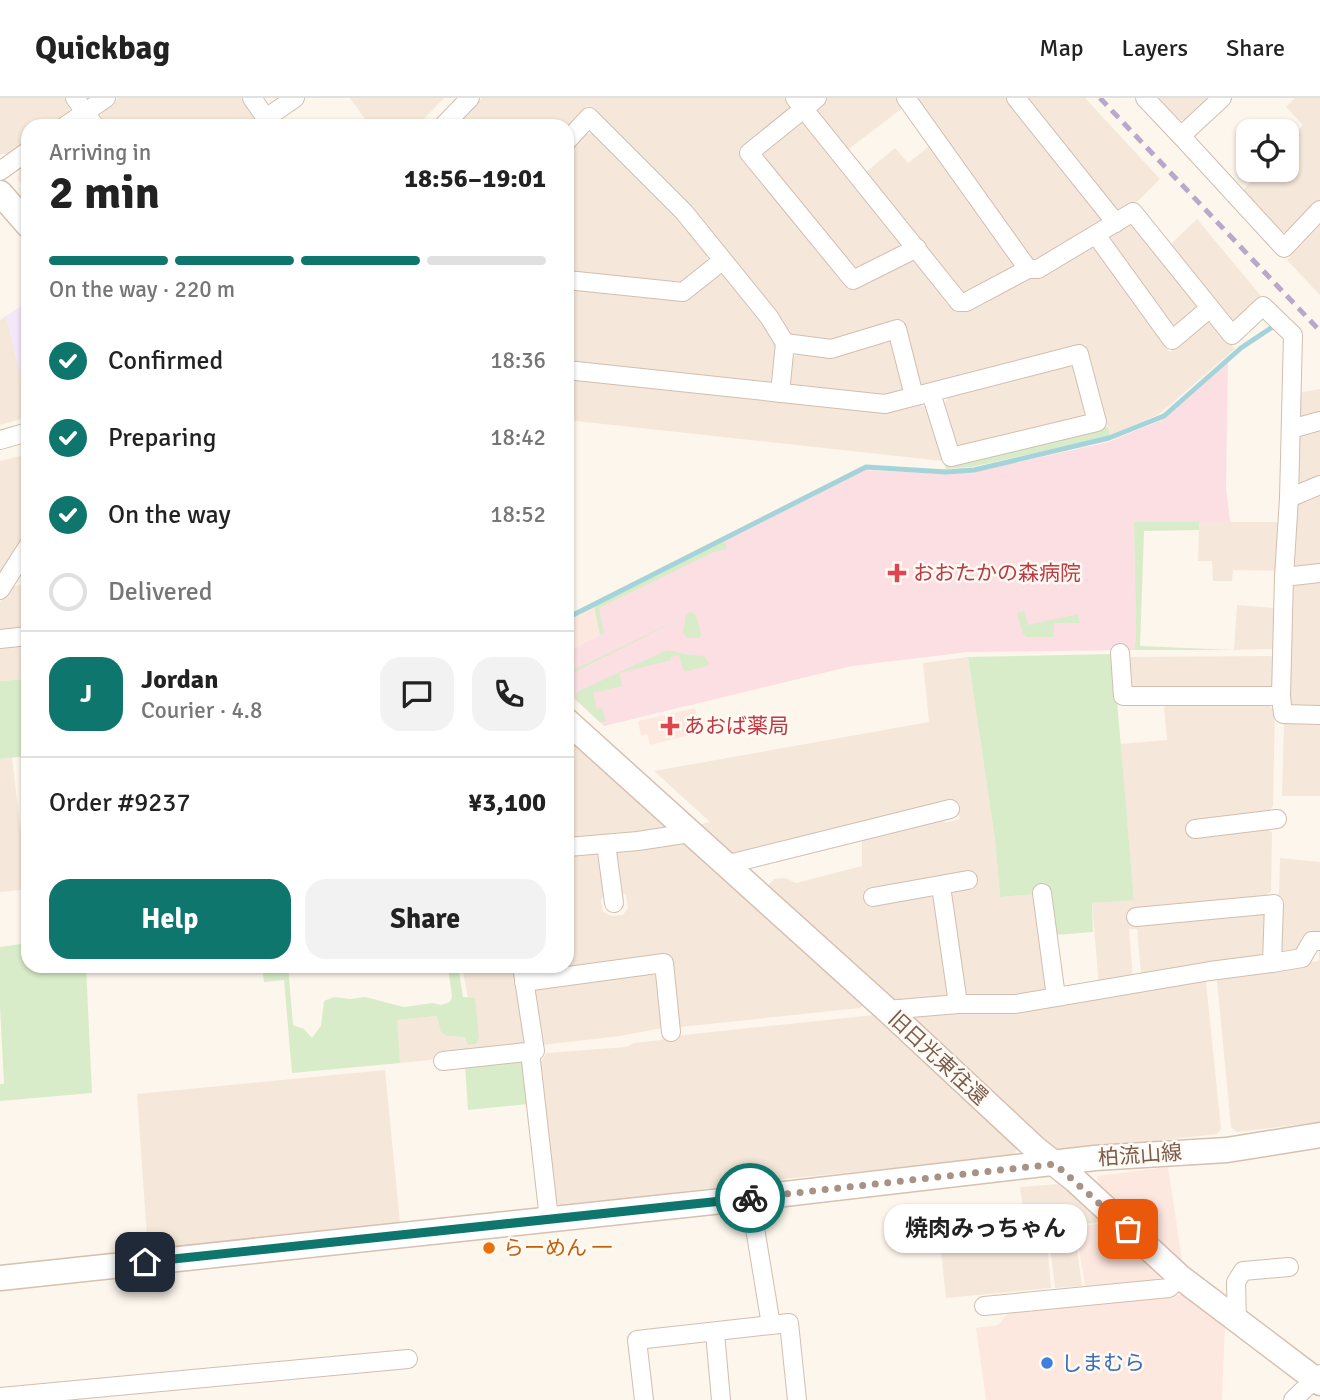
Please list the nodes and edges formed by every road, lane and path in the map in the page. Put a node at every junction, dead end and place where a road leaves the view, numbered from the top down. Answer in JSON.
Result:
{"nodes":[{"id":1,"x":106,"y":98,"type":"edge"},
{"id":2,"x":252,"y":98,"type":"edge"},
{"id":3,"x":295,"y":98,"type":"edge"},
{"id":4,"x":470,"y":98,"type":"edge"},
{"id":5,"x":906,"y":98,"type":"edge"},
{"id":6,"x":1016,"y":98,"type":"edge"},
{"id":7,"x":1145,"y":98,"type":"edge"},
{"id":8,"x":1222,"y":98,"type":"edge"},
{"id":9,"x":805,"y":102,"type":"edge"},
{"id":10,"x":85,"y":112,"type":"edge"},
{"id":11,"x":268,"y":119,"type":"edge"},
{"id":12,"x":273,"y":119,"type":"edge"},
{"id":13,"x":450,"y":119,"type":"edge"},
{"id":14,"x":574,"y":133,"type":"edge"},
{"id":15,"x":1181,"y":136,"type":"junction"},
{"id":16,"x":21,"y":157,"type":"edge"},
{"id":17,"x":0,"y":171,"type":"edge"},
{"id":18,"x":0,"y":193,"type":"edge"},
{"id":19,"x":1320,"y":210,"type":"edge"},
{"id":20,"x":21,"y":217,"type":"edge"},
{"id":21,"x":1116,"y":223,"type":"junction"},
{"id":22,"x":1096,"y":234,"type":"junction"},
{"id":23,"x":917,"y":248,"type":"junction"},
{"id":24,"x":722,"y":261,"type":"junction"},
{"id":25,"x":1028,"y":269,"type":"junction"},
{"id":26,"x":574,"y":281,"type":"edge"},
{"id":27,"x":1210,"y":308,"type":"junction"},
{"id":28,"x":785,"y":343,"type":"junction"},
{"id":29,"x":574,"y":371,"type":"edge"},
{"id":30,"x":779,"y":393,"type":"junction"},
{"id":31,"x":923,"y":395,"type":"junction"},
{"id":32,"x":1320,"y":421,"type":"edge"},
{"id":33,"x":1291,"y":429,"type":"junction"},
{"id":34,"x":21,"y":434,"type":"edge"},
{"id":35,"x":0,"y":440,"type":"edge"},
{"id":36,"x":1320,"y":485,"type":"edge"},
{"id":37,"x":1289,"y":498,"type":"junction"},
{"id":38,"x":21,"y":557,"type":"edge"},
{"id":39,"x":1320,"y":573,"type":"edge"},
{"id":40,"x":1284,"y":577,"type":"junction"},
{"id":41,"x":0,"y":590,"type":"edge"},
{"id":42,"x":21,"y":637,"type":"edge"},
{"id":43,"x":0,"y":639,"type":"edge"},
{"id":44,"x":1120,"y":653,"type":"dead end"},
{"id":45,"x":1281,"y":696,"type":"junction"},
{"id":46,"x":1320,"y":715,"type":"edge"},
{"id":47,"x":574,"y":727,"type":"edge"},
{"id":48,"x":950,"y":809,"type":"dead end"},
{"id":49,"x":1277,"y":819,"type":"dead end"},
{"id":50,"x":1195,"y":829,"type":"dead end"},
{"id":51,"x":690,"y":834,"type":"junction"},
{"id":52,"x":606,"y":844,"type":"junction"},
{"id":53,"x":574,"y":847,"type":"edge"},
{"id":54,"x":725,"y":865,"type":"junction"},
{"id":55,"x":968,"y":880,"type":"dead end"},
{"id":56,"x":941,"y":886,"type":"junction"},
{"id":57,"x":1042,"y":893,"type":"dead end"},
{"id":58,"x":873,"y":897,"type":"dead end"},
{"id":59,"x":614,"y":903,"type":"dead end"},
{"id":60,"x":1136,"y":917,"type":"dead end"},
{"id":61,"x":1320,"y":941,"type":"edge"},
{"id":62,"x":1272,"y":963,"type":"junction"},
{"id":63,"x":574,"y":970,"type":"edge"},
{"id":64,"x":523,"y":974,"type":"edge"},
{"id":65,"x":1056,"y":997,"type":"junction"},
{"id":66,"x":958,"y":1004,"type":"junction"},
{"id":67,"x":887,"y":1010,"type":"junction"},
{"id":68,"x":671,"y":1032,"type":"dead end"},
{"id":69,"x":530,"y":1052,"type":"junction"},
{"id":70,"x":443,"y":1061,"type":"dead end"},
{"id":71,"x":1320,"y":1135,"type":"edge"},
{"id":72,"x":1055,"y":1164,"type":"junction"},
{"id":73,"x":750,"y":1198,"type":"junction"},
{"id":74,"x":549,"y":1219,"type":"junction"},
{"id":75,"x":1289,"y":1267,"type":"dead end"},
{"id":76,"x":1180,"y":1277,"type":"junction"},
{"id":77,"x":0,"y":1278,"type":"edge"},
{"id":78,"x":984,"y":1306,"type":"dead end"},
{"id":79,"x":1237,"y":1321,"type":"junction"},
{"id":80,"x":771,"y":1325,"type":"junction"},
{"id":81,"x":715,"y":1333,"type":"junction"},
{"id":82,"x":408,"y":1359,"type":"dead end"},
{"id":83,"x":1318,"y":1379,"type":"edge"},
{"id":84,"x":0,"y":1397,"type":"edge"},
{"id":85,"x":644,"y":1400,"type":"edge"},
{"id":86,"x":721,"y":1400,"type":"edge"},
{"id":87,"x":797,"y":1400,"type":"edge"},
{"id":88,"x":1293,"y":1400,"type":"edge"}],
"edges":[{"from":1,"to":10,"type":"street"},
{"from":2,"to":11,"type":"street"},
{"from":3,"to":12,"type":"street"},
{"from":4,"to":13,"type":"street"},
{"from":5,"to":25,"type":"street"},
{"from":6,"to":21,"type":"street"},
{"from":7,"to":15,"type":"street"},
{"from":8,"to":15,"type":"street"},
{"from":9,"to":23,"type":"street"},
{"from":9,"to":23,"type":"street"},
{"from":14,"to":24,"type":"street"},
{"from":15,"to":19,"type":"street"},
{"from":16,"to":17,"type":"street"},
{"from":18,"to":20,"type":"main road"},
{"from":21,"to":22,"type":"street"},
{"from":21,"to":27,"type":"street"},
{"from":22,"to":25,"type":"street"},
{"from":22,"to":27,"type":"street"},
{"from":23,"to":25,"type":"street"},
{"from":24,"to":26,"type":"street"},
{"from":24,"to":28,"type":"street"},
{"from":27,"to":33,"type":"street"},
{"from":28,"to":30,"type":"street"},
{"from":28,"to":31,"type":"street"},
{"from":29,"to":30,"type":"street"},
{"from":30,"to":31,"type":"street"},
{"from":31,"to":31,"type":"street"},
{"from":32,"to":33,"type":"street"},
{"from":33,"to":37,"type":"street"},
{"from":34,"to":35,"type":"street"},
{"from":36,"to":37,"type":"street"},
{"from":37,"to":40,"type":"street"},
{"from":38,"to":41,"type":"street"},
{"from":39,"to":40,"type":"street"},
{"from":40,"to":45,"type":"street"},
{"from":42,"to":43,"type":"street"},
{"from":44,"to":45,"type":"street"},
{"from":45,"to":46,"type":"street"},
{"from":47,"to":51,"type":"main road","name":"旧日光東往還"},
{"from":48,"to":54,"type":"street"},
{"from":49,"to":50,"type":"street"},
{"from":51,"to":52,"type":"street"},
{"from":51,"to":54,"type":"main road","name":"旧日光東往還"},
{"from":52,"to":53,"type":"street"},
{"from":52,"to":59,"type":"street"},
{"from":54,"to":67,"type":"main road","name":"旧日光東往還"},
{"from":55,"to":56,"type":"street"},
{"from":56,"to":58,"type":"street"},
{"from":56,"to":66,"type":"street"},
{"from":57,"to":65,"type":"street"},
{"from":60,"to":62,"type":"street"},
{"from":61,"to":62,"type":"street"},
{"from":62,"to":65,"type":"street"},
{"from":63,"to":68,"type":"street"},
{"from":64,"to":69,"type":"street"},
{"from":65,"to":66,"type":"street"},
{"from":66,"to":67,"type":"street"},
{"from":67,"to":72,"type":"main road","name":"旧日光東往還"},
{"from":69,"to":70,"type":"street"},
{"from":69,"to":74,"type":"street"},
{"from":71,"to":72,"type":"main road","name":"柏流山線"},
{"from":72,"to":73,"type":"main road","name":"柏流山線"},
{"from":72,"to":76,"type":"main road","name":"旧日光東往還"},
{"from":73,"to":74,"type":"main road","name":"柏流山線"},
{"from":73,"to":80,"type":"street"},
{"from":74,"to":77,"type":"main road","name":"柏流山線"},
{"from":75,"to":79,"type":"street"},
{"from":76,"to":78,"type":"street"},
{"from":76,"to":79,"type":"main road","name":"旧日光東往還"},
{"from":79,"to":83,"type":"main road","name":"旧日光東往還"},
{"from":80,"to":81,"type":"street"},
{"from":80,"to":87,"type":"street"},
{"from":81,"to":85,"type":"street"},
{"from":81,"to":86,"type":"street"},
{"from":82,"to":84,"type":"street"},
{"from":83,"to":88,"type":"street"}]}
